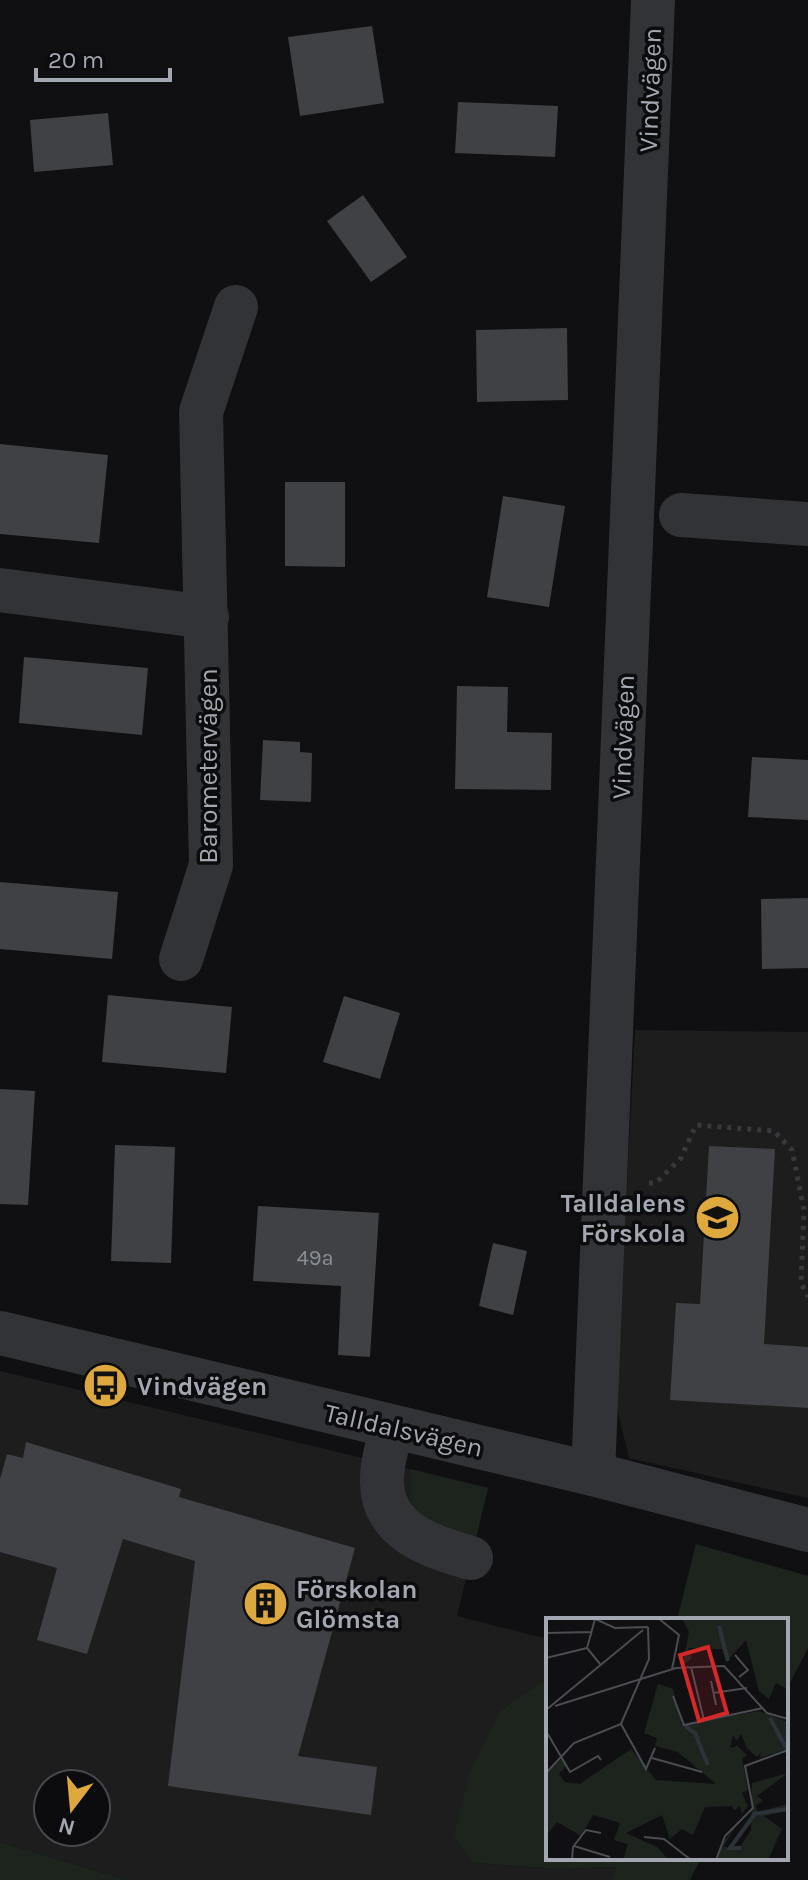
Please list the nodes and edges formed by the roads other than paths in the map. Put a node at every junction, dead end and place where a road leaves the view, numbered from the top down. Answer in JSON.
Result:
{"nodes":[{"id":1,"x":653,"y":0,"type":"edge"},
{"id":2,"x":236,"y":307,"type":"dead end"},
{"id":3,"x":681,"y":515,"type":"dead end"},
{"id":4,"x":808,"y":524,"type":"edge"},
{"id":5,"x":0,"y":590,"type":"edge"},
{"id":6,"x":207,"y":617,"type":"junction"},
{"id":7,"x":181,"y":959,"type":"dead end"},
{"id":8,"x":0,"y":1333,"type":"edge"},
{"id":9,"x":392,"y":1427,"type":"junction"},
{"id":10,"x":593,"y":1474,"type":"junction"},
{"id":11,"x":808,"y":1530,"type":"edge"},
{"id":12,"x":471,"y":1558,"type":"dead end"}],
"edges":[{"from":1,"to":10,"type":"street","name":"Vindvägen"},
{"from":2,"to":6,"type":"street","name":"Barometervägen"},
{"from":3,"to":4,"type":"street"},
{"from":5,"to":6,"type":"street"},
{"from":6,"to":7,"type":"street","name":"Barometervägen"},
{"from":8,"to":9,"type":"street","name":"Talldalsvägen"},
{"from":9,"to":10,"type":"street","name":"Talldalsvägen"},
{"from":9,"to":12,"type":"street"},
{"from":10,"to":11,"type":"street","name":"Talldalsvägen"}]}
